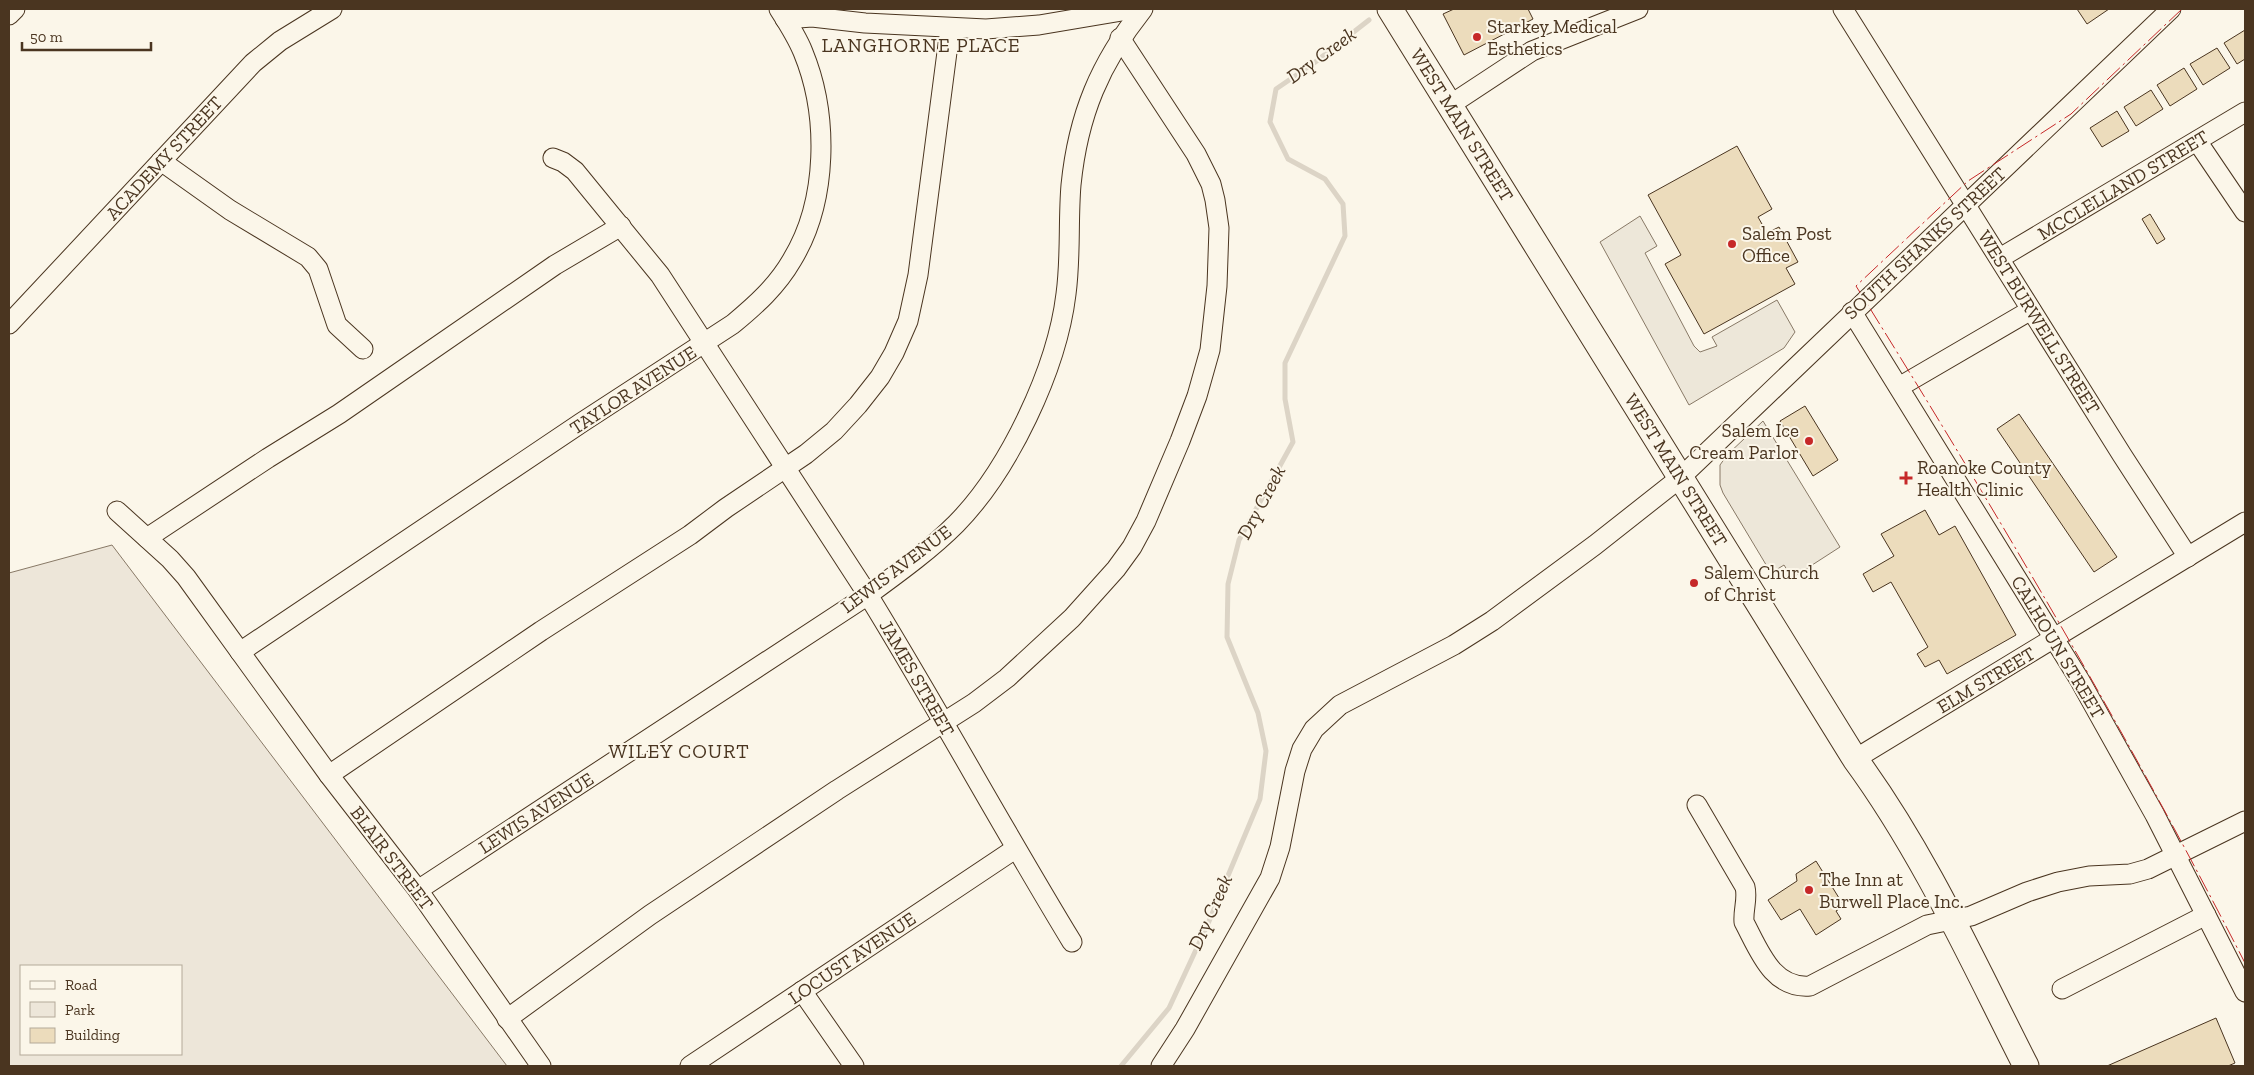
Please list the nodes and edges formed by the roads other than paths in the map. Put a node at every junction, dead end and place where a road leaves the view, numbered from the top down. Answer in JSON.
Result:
{"nodes":[{"id":1,"x":15,"y":9,"type":"edge"},
{"id":2,"x":332,"y":9,"type":"edge"},
{"id":3,"x":1134,"y":9,"type":"edge"},
{"id":4,"x":1143,"y":9,"type":"edge"},
{"id":5,"x":1390,"y":9,"type":"edge"},
{"id":6,"x":1638,"y":9,"type":"edge"},
{"id":7,"x":1843,"y":9,"type":"edge"},
{"id":8,"x":2171,"y":9,"type":"edge"},
{"id":9,"x":782,"y":14,"type":"edge"},
{"id":10,"x":9,"y":15,"type":"edge"},
{"id":11,"x":950,"y":28,"type":"junction"},
{"id":12,"x":1120,"y":38,"type":"junction"},
{"id":13,"x":1450,"y":105,"type":"junction"},
{"id":14,"x":2245,"y":112,"type":"edge"},
{"id":15,"x":2197,"y":141,"type":"junction"},
{"id":16,"x":553,"y":158,"type":"dead end"},
{"id":17,"x":161,"y":161,"type":"junction"},
{"id":18,"x":1966,"y":204,"type":"junction"},
{"id":19,"x":2245,"y":212,"type":"edge"},
{"id":20,"x":621,"y":226,"type":"junction"},
{"id":21,"x":2000,"y":258,"type":"junction"},
{"id":22,"x":2031,"y":310,"type":"junction"},
{"id":23,"x":1852,"y":312,"type":"junction"},
{"id":24,"x":9,"y":324,"type":"edge"},
{"id":25,"x":705,"y":343,"type":"junction"},
{"id":26,"x":363,"y":349,"type":"dead end"},
{"id":27,"x":1899,"y":387,"type":"junction"},
{"id":28,"x":786,"y":468,"type":"junction"},
{"id":29,"x":1680,"y":478,"type":"junction"},
{"id":30,"x":117,"y":511,"type":"dead end"},
{"id":31,"x":2244,"y":526,"type":"edge"},
{"id":32,"x":147,"y":538,"type":"junction"},
{"id":33,"x":2188,"y":557,"type":"junction"},
{"id":34,"x":868,"y":595,"type":"junction"},
{"id":35,"x":2054,"y":639,"type":"junction"},
{"id":36,"x":240,"y":652,"type":"junction"},
{"id":37,"x":943,"y":722,"type":"junction"},
{"id":38,"x":1855,"y":759,"type":"junction"},
{"id":39,"x":329,"y":775,"type":"junction"},
{"id":40,"x":1697,"y":805,"type":"dead end"},
{"id":41,"x":2245,"y":821,"type":"edge"},
{"id":42,"x":1015,"y":850,"type":"junction"},
{"id":43,"x":2175,"y":856,"type":"junction"},
{"id":44,"x":418,"y":890,"type":"junction"},
{"id":45,"x":2206,"y":915,"type":"junction"},
{"id":46,"x":1951,"y":920,"type":"junction"},
{"id":47,"x":1072,"y":942,"type":"dead end"},
{"id":48,"x":2062,"y":989,"type":"dead end"},
{"id":49,"x":802,"y":990,"type":"junction"},
{"id":50,"x":2245,"y":992,"type":"edge"},
{"id":51,"x":507,"y":1018,"type":"junction"},
{"id":52,"x":541,"y":1066,"type":"edge"},
{"id":53,"x":690,"y":1066,"type":"edge"},
{"id":54,"x":854,"y":1066,"type":"edge"},
{"id":55,"x":1161,"y":1066,"type":"edge"},
{"id":56,"x":2026,"y":1066,"type":"edge"}],
"edges":[{"from":1,"to":10,"type":"street"},
{"from":2,"to":17,"type":"street","name":"ACADEMY STREET"},
{"from":3,"to":11,"type":"street"},
{"from":4,"to":12,"type":"street","name":"LEWIS AVENUE"},
{"from":5,"to":13,"type":"main road","name":"WEST MAIN STREET"},
{"from":6,"to":13,"type":"street"},
{"from":7,"to":18,"type":"street","name":"WEST BURWELL STREET"},
{"from":8,"to":18,"type":"street","name":"SOUTH SHANKS STREET"},
{"from":9,"to":11,"type":"street"},
{"from":9,"to":25,"type":"street","name":"TAYLOR AVENUE"},
{"from":11,"to":28,"type":"street"},
{"from":12,"to":34,"type":"street","name":"LEWIS AVENUE"},
{"from":12,"to":37,"type":"street"},
{"from":13,"to":29,"type":"main road","name":"WEST MAIN STREET"},
{"from":14,"to":15,"type":"street","name":"MCCLELLAND STREET"},
{"from":15,"to":19,"type":"street"},
{"from":15,"to":21,"type":"street","name":"MCCLELLAND STREET"},
{"from":16,"to":20,"type":"street","name":"JAMES STREET"},
{"from":17,"to":24,"type":"street","name":"ACADEMY STREET"},
{"from":17,"to":26,"type":"street"},
{"from":18,"to":21,"type":"street","name":"WEST BURWELL STREET"},
{"from":18,"to":23,"type":"street","name":"SOUTH SHANKS STREET"},
{"from":20,"to":25,"type":"street","name":"JAMES STREET"},
{"from":20,"to":32,"type":"street"},
{"from":21,"to":22,"type":"street","name":"WEST BURWELL STREET"},
{"from":22,"to":27,"type":"street"},
{"from":22,"to":33,"type":"street","name":"WEST BURWELL STREET"},
{"from":23,"to":27,"type":"street","name":"CALHOUN STREET"},
{"from":23,"to":29,"type":"street","name":"SOUTH SHANKS STREET"},
{"from":25,"to":28,"type":"street","name":"JAMES STREET"},
{"from":25,"to":36,"type":"street","name":"TAYLOR AVENUE"},
{"from":27,"to":35,"type":"street","name":"CALHOUN STREET"},
{"from":28,"to":34,"type":"street","name":"JAMES STREET"},
{"from":28,"to":39,"type":"street"},
{"from":29,"to":38,"type":"main road","name":"WEST MAIN STREET"},
{"from":29,"to":55,"type":"street","name":"SOUTH SHANKS STREET"},
{"from":30,"to":32,"type":"street","name":"BLAIR STREET"},
{"from":31,"to":33,"type":"street","name":"ELM STREET"},
{"from":32,"to":36,"type":"street","name":"BLAIR STREET"},
{"from":33,"to":35,"type":"street","name":"ELM STREET"},
{"from":34,"to":37,"type":"street","name":"JAMES STREET"},
{"from":34,"to":44,"type":"street","name":"LEWIS AVENUE"},
{"from":35,"to":38,"type":"street","name":"ELM STREET"},
{"from":35,"to":43,"type":"street","name":"CALHOUN STREET"},
{"from":36,"to":39,"type":"street","name":"BLAIR STREET"},
{"from":37,"to":42,"type":"street","name":"JAMES STREET"},
{"from":37,"to":51,"type":"street"},
{"from":38,"to":46,"type":"main road","name":"WEST MAIN STREET"},
{"from":39,"to":44,"type":"street","name":"BLAIR STREET"},
{"from":40,"to":46,"type":"street"},
{"from":41,"to":43,"type":"street"},
{"from":42,"to":47,"type":"street","name":"JAMES STREET"},
{"from":42,"to":49,"type":"street","name":"LOCUST AVENUE"},
{"from":43,"to":45,"type":"street","name":"CALHOUN STREET"},
{"from":43,"to":46,"type":"street"},
{"from":44,"to":51,"type":"street","name":"BLAIR STREET"},
{"from":45,"to":48,"type":"street"},
{"from":45,"to":50,"type":"street","name":"CALHOUN STREET"},
{"from":46,"to":56,"type":"main road","name":"WEST MAIN STREET"},
{"from":49,"to":53,"type":"street","name":"LOCUST AVENUE"},
{"from":49,"to":54,"type":"street"},
{"from":51,"to":52,"type":"street","name":"BLAIR STREET"}]}
